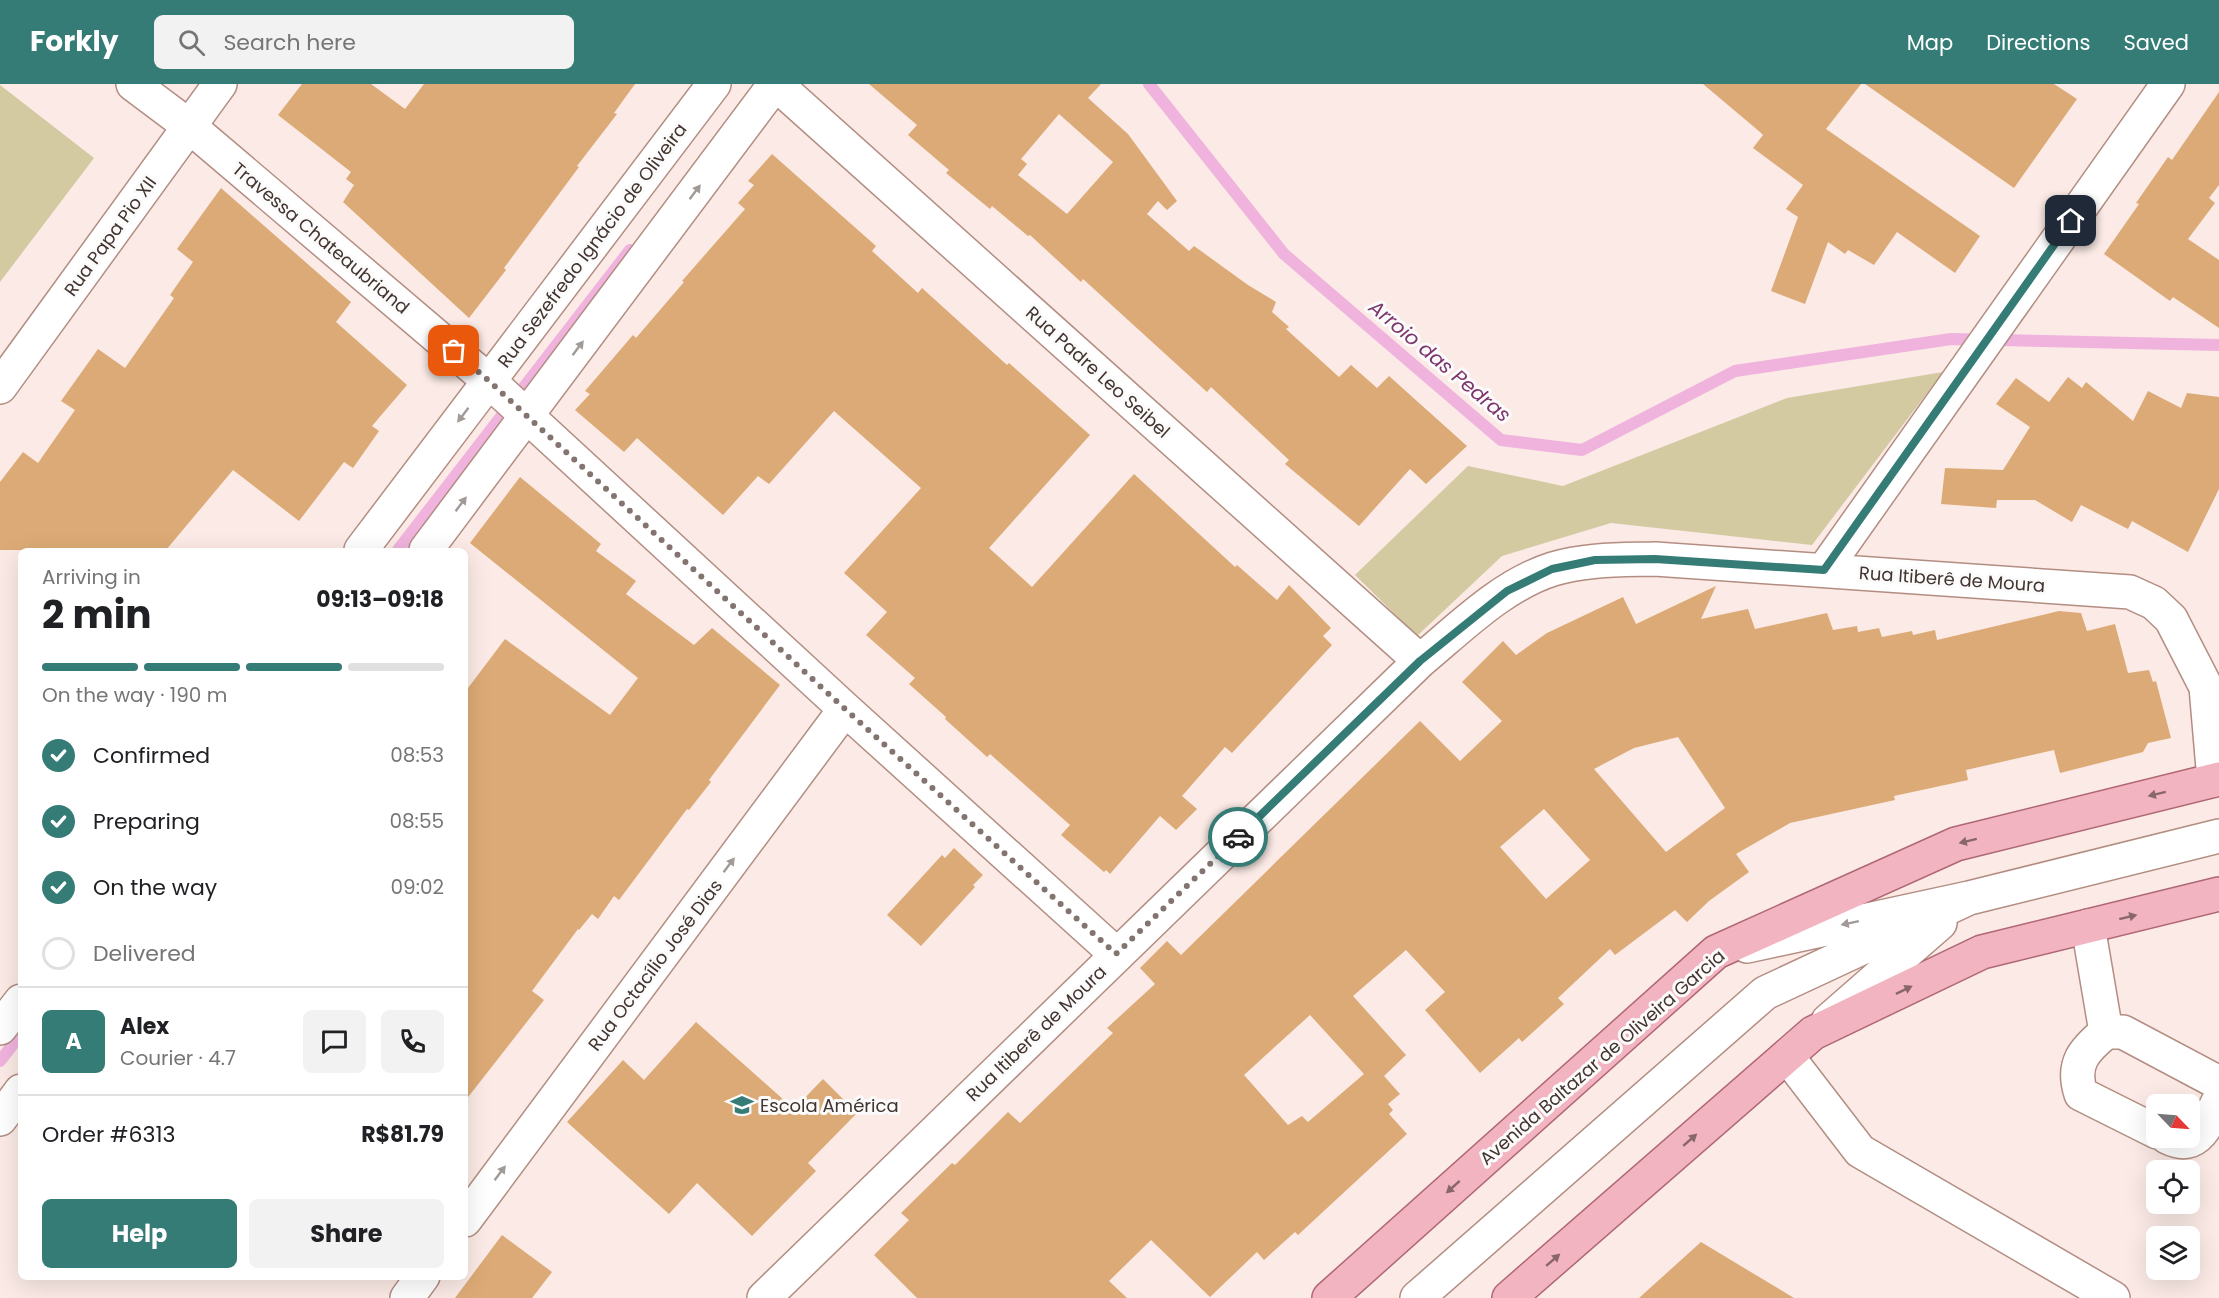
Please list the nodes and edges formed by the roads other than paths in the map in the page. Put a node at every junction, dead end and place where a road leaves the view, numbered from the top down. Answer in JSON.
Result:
{"nodes":[{"id":1,"x":133,"y":84,"type":"edge"},
{"id":2,"x":220,"y":84,"type":"edge"},
{"id":3,"x":714,"y":84,"type":"edge"},
{"id":4,"x":776,"y":84,"type":"edge"},
{"id":5,"x":2168,"y":84,"type":"edge"},
{"id":6,"x":189,"y":126,"type":"junction"},
{"id":7,"x":0,"y":387,"type":"edge"},
{"id":8,"x":505,"y":396,"type":"junction"},
{"id":9,"x":363,"y":548,"type":"edge"},
{"id":10,"x":427,"y":548,"type":"edge"},
{"id":11,"x":1824,"y":570,"type":"junction"},
{"id":12,"x":1420,"y":661,"type":"junction"},
{"id":13,"x":2212,"y":676,"type":"edge"},
{"id":14,"x":845,"y":709,"type":"junction"},
{"id":15,"x":2216,"y":779,"type":"edge"},
{"id":16,"x":2219,"y":836,"type":"edge"},
{"id":17,"x":2219,"y":894,"type":"edge"},
{"id":18,"x":1969,"y":898,"type":"junction"},
{"id":19,"x":2088,"y":926,"type":"junction"},
{"id":20,"x":1716,"y":952,"type":"junction"},
{"id":21,"x":1116,"y":954,"type":"junction"},
{"id":22,"x":18,"y":1005,"type":"edge"},
{"id":23,"x":0,"y":1028,"type":"edge"},
{"id":24,"x":2106,"y":1032,"type":"junction"},
{"id":25,"x":1813,"y":1033,"type":"junction"},
{"id":26,"x":1787,"y":1056,"type":"junction"},
{"id":27,"x":2219,"y":1083,"type":"edge"},
{"id":28,"x":18,"y":1095,"type":"edge"},
{"id":29,"x":2219,"y":1100,"type":"edge"},
{"id":30,"x":0,"y":1119,"type":"edge"},
{"id":31,"x":2146,"y":1126,"type":"edge"},
{"id":32,"x":2200,"y":1134,"type":"edge"},
{"id":33,"x":468,"y":1216,"type":"edge"},
{"id":34,"x":420,"y":1280,"type":"edge"},
{"id":35,"x":407,"y":1298,"type":"edge"},
{"id":36,"x":764,"y":1298,"type":"edge"},
{"id":37,"x":1329,"y":1298,"type":"edge"},
{"id":38,"x":1417,"y":1298,"type":"edge"},
{"id":39,"x":1509,"y":1298,"type":"edge"},
{"id":40,"x":2113,"y":1298,"type":"edge"}],
"edges":[{"from":1,"to":6,"type":"street","name":"Travessa Chateaubriand"},
{"from":2,"to":6,"type":"street","name":"Rua Papa Pio XII"},
{"from":3,"to":8,"type":"street","name":"Rua Sezefredo Ignácio de Oliveira"},
{"from":8,"to":4,"type":"street","name":"Rua Sezefredo Ignácio de Oliveira","one_way":true},
{"from":4,"to":12,"type":"street","name":"Rua Padre Leo Seibel"},
{"from":5,"to":11,"type":"street"},
{"from":6,"to":7,"type":"street","name":"Rua Papa Pio XII"},
{"from":6,"to":8,"type":"street","name":"Travessa Chateaubriand"},
{"from":8,"to":9,"type":"street","name":"Rua Sezefredo Ignácio de Oliveira","one_way":true},
{"from":10,"to":8,"type":"street","name":"Rua Sezefredo Ignácio de Oliveira","one_way":true},
{"from":8,"to":14,"type":"street","name":"Travessa Chateaubriand"},
{"from":11,"to":12,"type":"street","name":"Rua Itiberê de Moura"},
{"from":11,"to":13,"type":"street","name":"Rua Itiberê de Moura"},
{"from":12,"to":21,"type":"street","name":"Rua Itiberê de Moura"},
{"from":13,"to":15,"type":"street","name":"Rua Itiberê de Moura"},
{"from":14,"to":21,"type":"street","name":"Travessa Chateaubriand"},
{"from":33,"to":14,"type":"street","name":"Rua Octacílio José Dias","one_way":true},
{"from":15,"to":20,"type":"main road","name":"Avenida Baltazar de Oliveira Garcia","one_way":true},
{"from":16,"to":18,"type":"street"},
{"from":19,"to":17,"type":"main road","one_way":true},
{"from":18,"to":20,"type":"street","one_way":true},
{"from":18,"to":25,"type":"street"},
{"from":18,"to":38,"type":"street"},
{"from":19,"to":24,"type":"street"},
{"from":25,"to":19,"type":"main road","one_way":true},
{"from":20,"to":37,"type":"main road","name":"Avenida Baltazar de Oliveira Garcia","one_way":true},
{"from":21,"to":36,"type":"street","name":"Rua Itiberê de Moura"},
{"from":22,"to":23,"type":"street"},
{"from":24,"to":27,"type":"street"},
{"from":24,"to":31,"type":"street"},
{"from":25,"to":26,"type":"main road"},
{"from":39,"to":26,"type":"main road","one_way":true},
{"from":26,"to":40,"type":"street"},
{"from":28,"to":30,"type":"street"},
{"from":29,"to":32,"type":"street"},
{"from":34,"to":35,"type":"street"}]}
